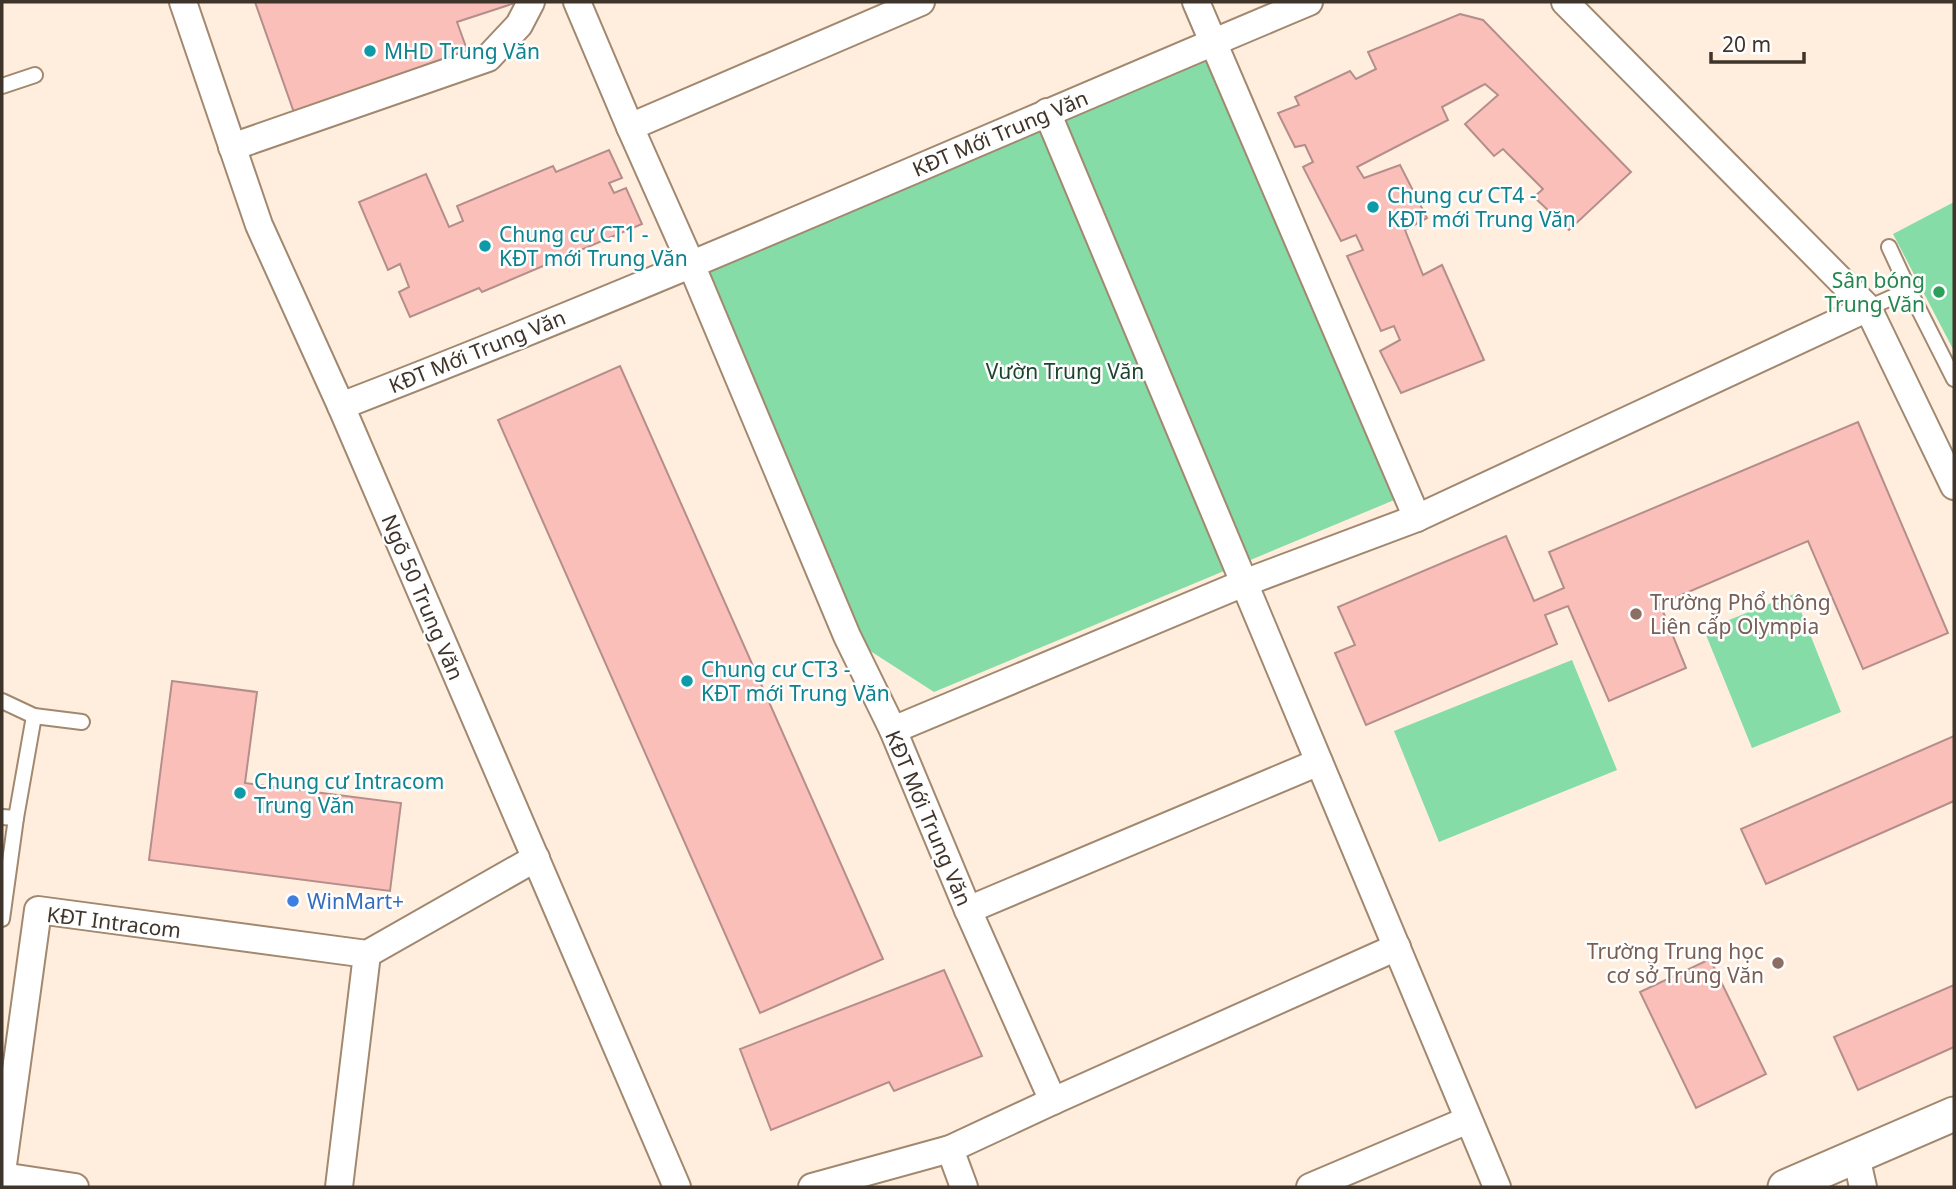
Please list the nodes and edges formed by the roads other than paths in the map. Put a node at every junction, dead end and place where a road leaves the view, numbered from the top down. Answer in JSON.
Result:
{"nodes":[{"id":1,"x":183,"y":2,"type":"edge"},
{"id":2,"x":530,"y":2,"type":"edge"},
{"id":3,"x":577,"y":2,"type":"edge"},
{"id":4,"x":921,"y":2,"type":"edge"},
{"id":5,"x":1196,"y":2,"type":"edge"},
{"id":6,"x":1309,"y":2,"type":"edge"},
{"id":7,"x":1565,"y":2,"type":"edge"},
{"id":8,"x":1213,"y":42,"type":"junction"},
{"id":9,"x":35,"y":75,"type":"dead end"},
{"id":10,"x":2,"y":86,"type":"edge"},
{"id":11,"x":1048,"y":112,"type":"junction"},
{"id":12,"x":629,"y":127,"type":"junction"},
{"id":13,"x":232,"y":147,"type":"junction"},
{"id":14,"x":1889,"y":247,"type":"dead end"},
{"id":15,"x":691,"y":264,"type":"junction"},
{"id":16,"x":1909,"y":290,"type":"junction"},
{"id":17,"x":1868,"y":308,"type":"junction"},
{"id":18,"x":1954,"y":379,"type":"edge"},
{"id":19,"x":341,"y":406,"type":"junction"},
{"id":20,"x":1954,"y":486,"type":"edge"},
{"id":21,"x":1417,"y":518,"type":"junction"},
{"id":22,"x":1244,"y":583,"type":"junction"},
{"id":23,"x":2,"y":701,"type":"edge"},
{"id":24,"x":34,"y":716,"type":"junction"},
{"id":25,"x":82,"y":722,"type":"dead end"},
{"id":26,"x":892,"y":730,"type":"junction"},
{"id":27,"x":1319,"y":762,"type":"junction"},
{"id":28,"x":9,"y":817,"type":"edge"},
{"id":29,"x":536,"y":858,"type":"junction"},
{"id":30,"x":968,"y":911,"type":"junction"},
{"id":31,"x":2,"y":919,"type":"edge"},
{"id":32,"x":1397,"y":947,"type":"junction"},
{"id":33,"x":367,"y":954,"type":"junction"},
{"id":34,"x":1053,"y":1101,"type":"junction"},
{"id":35,"x":1954,"y":1114,"type":"edge"},
{"id":36,"x":1468,"y":1119,"type":"junction"},
{"id":37,"x":950,"y":1149,"type":"junction"},
{"id":38,"x":1860,"y":1172,"type":"edge"},
{"id":39,"x":2,"y":1174,"type":"edge"},
{"id":40,"x":75,"y":1187,"type":"edge"},
{"id":41,"x":339,"y":1187,"type":"edge"},
{"id":42,"x":677,"y":1187,"type":"edge"},
{"id":43,"x":812,"y":1187,"type":"edge"},
{"id":44,"x":964,"y":1187,"type":"edge"},
{"id":45,"x":1310,"y":1187,"type":"edge"},
{"id":46,"x":1497,"y":1187,"type":"edge"},
{"id":47,"x":1785,"y":1187,"type":"edge"}],
"edges":[{"from":1,"to":13,"type":"street","name":"Ngõ 50 Trung Văn"},
{"from":2,"to":13,"type":"street"},
{"from":3,"to":12,"type":"street","name":"KĐT Mới Trung Văn"},
{"from":4,"to":12,"type":"street"},
{"from":5,"to":8,"type":"street"},
{"from":6,"to":8,"type":"street","name":"KĐT Mới Trung Văn"},
{"from":7,"to":17,"type":"street"},
{"from":8,"to":11,"type":"street","name":"KĐT Mới Trung Văn"},
{"from":8,"to":21,"type":"street"},
{"from":9,"to":10,"type":"lane"},
{"from":11,"to":15,"type":"street","name":"KĐT Mới Trung Văn"},
{"from":11,"to":22,"type":"street"},
{"from":12,"to":15,"type":"street","name":"KĐT Mới Trung Văn"},
{"from":13,"to":19,"type":"street","name":"Ngõ 50 Trung Văn"},
{"from":14,"to":16,"type":"lane"},
{"from":15,"to":19,"type":"street","name":"KĐT Mới Trung Văn"},
{"from":15,"to":26,"type":"street","name":"KĐT Mới Trung Văn"},
{"from":16,"to":17,"type":"lane"},
{"from":16,"to":18,"type":"lane"},
{"from":17,"to":20,"type":"street"},
{"from":17,"to":21,"type":"street"},
{"from":19,"to":29,"type":"street","name":"Ngõ 50 Trung Văn"},
{"from":21,"to":22,"type":"street"},
{"from":22,"to":26,"type":"street"},
{"from":22,"to":27,"type":"street"},
{"from":23,"to":24,"type":"lane"},
{"from":24,"to":25,"type":"lane"},
{"from":24,"to":28,"type":"lane"},
{"from":26,"to":30,"type":"street","name":"KĐT Mới Trung Văn"},
{"from":27,"to":30,"type":"street"},
{"from":27,"to":32,"type":"street"},
{"from":28,"to":31,"type":"lane"},
{"from":29,"to":33,"type":"street"},
{"from":29,"to":42,"type":"street","name":"Ngõ 50 Trung Văn"},
{"from":30,"to":34,"type":"street","name":"KĐT Mới Trung Văn"},
{"from":32,"to":34,"type":"street"},
{"from":32,"to":36,"type":"street"},
{"from":33,"to":39,"type":"street","name":"KĐT Intracom"},
{"from":33,"to":41,"type":"street"},
{"from":34,"to":37,"type":"street"},
{"from":35,"to":38,"type":"street"},
{"from":36,"to":45,"type":"street"},
{"from":36,"to":46,"type":"street"},
{"from":37,"to":43,"type":"street"},
{"from":37,"to":44,"type":"street"},
{"from":38,"to":47,"type":"street"},
{"from":39,"to":40,"type":"street","name":"KĐT Intracom"}]}
